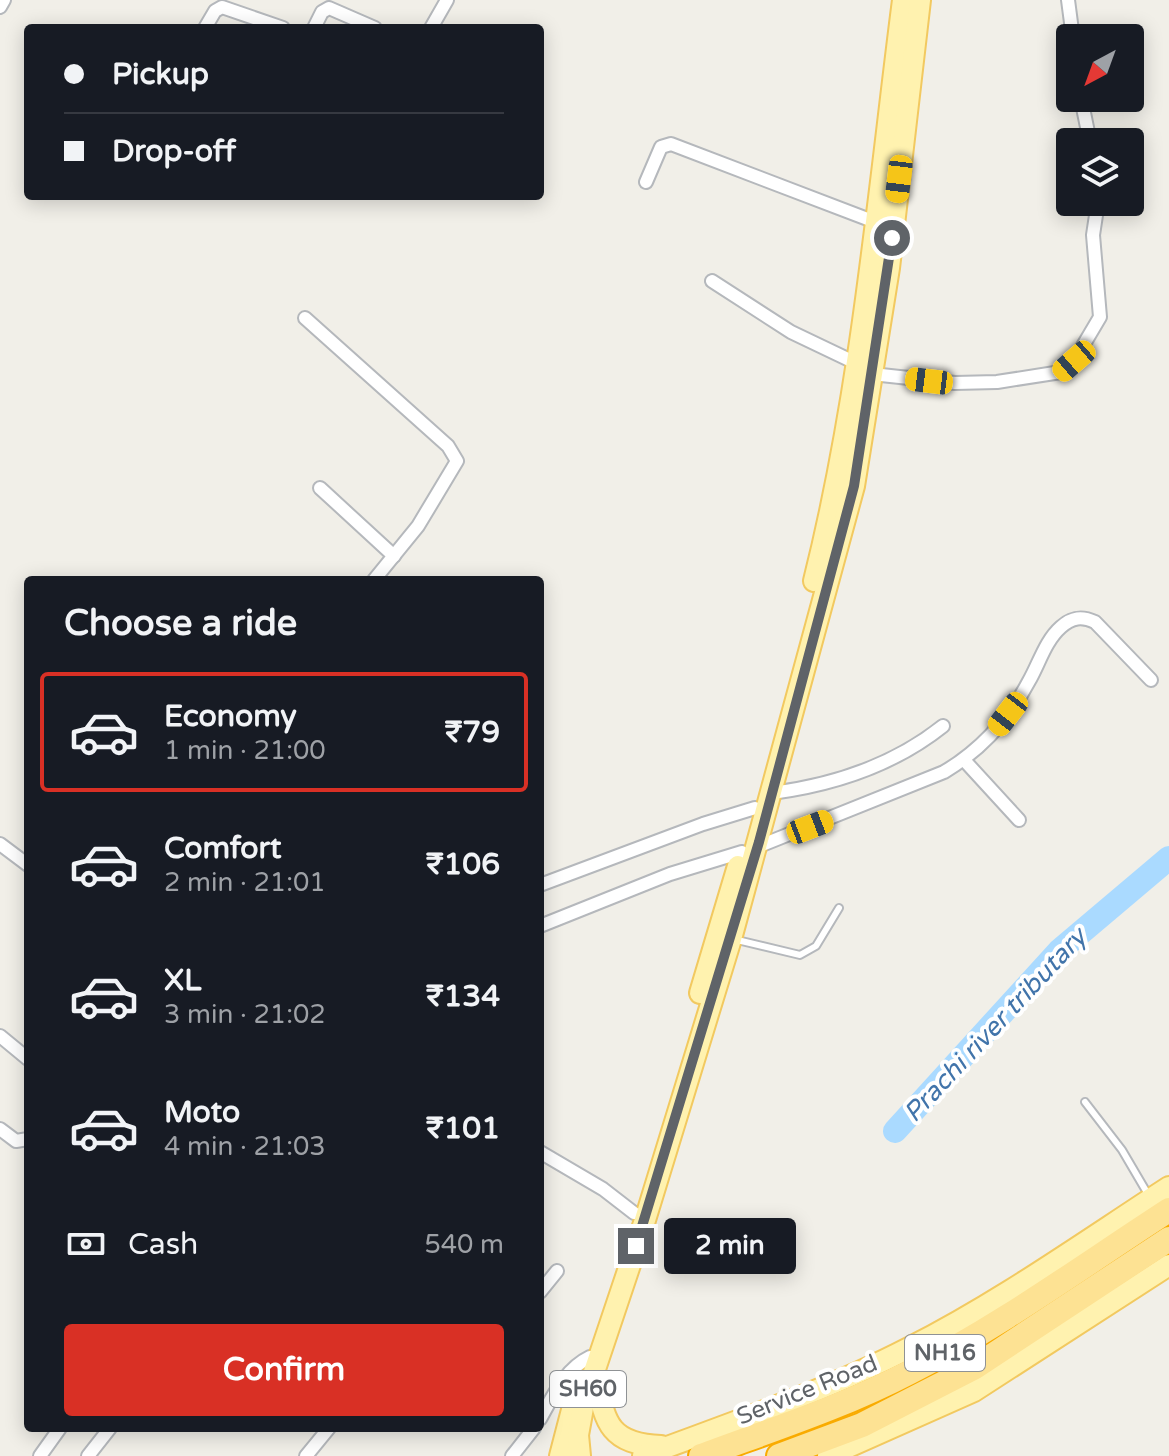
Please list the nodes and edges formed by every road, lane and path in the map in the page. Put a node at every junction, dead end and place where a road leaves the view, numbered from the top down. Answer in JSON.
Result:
{"nodes":[{"id":1,"x":4,"y":0,"type":"edge"},
{"id":2,"x":447,"y":0,"type":"edge"},
{"id":3,"x":903,"y":0,"type":"edge"},
{"id":4,"x":920,"y":0,"type":"edge"},
{"id":5,"x":1068,"y":0,"type":"edge"},
{"id":6,"x":0,"y":7,"type":"edge"},
{"id":7,"x":207,"y":24,"type":"edge"},
{"id":8,"x":271,"y":24,"type":"edge"},
{"id":9,"x":316,"y":24,"type":"edge"},
{"id":10,"x":366,"y":24,"type":"edge"},
{"id":11,"x":433,"y":24,"type":"edge"},
{"id":12,"x":1071,"y":24,"type":"edge"},
{"id":13,"x":646,"y":182,"type":"dead end"},
{"id":14,"x":1096,"y":216,"type":"edge"},
{"id":15,"x":878,"y":223,"type":"junction"},
{"id":16,"x":712,"y":281,"type":"dead end"},
{"id":17,"x":305,"y":318,"type":"dead end"},
{"id":18,"x":865,"y":369,"type":"junction"},
{"id":19,"x":320,"y":488,"type":"dead end"},
{"id":20,"x":394,"y":556,"type":"junction"},
{"id":21,"x":377,"y":576,"type":"edge"},
{"id":22,"x":1151,"y":680,"type":"dead end"},
{"id":23,"x":943,"y":726,"type":"dead end"},
{"id":24,"x":964,"y":760,"type":"junction"},
{"id":25,"x":762,"y":807,"type":"junction"},
{"id":26,"x":1019,"y":820,"type":"dead end"},
{"id":27,"x":0,"y":844,"type":"edge"},
{"id":28,"x":751,"y":847,"type":"junction"},
{"id":29,"x":24,"y":862,"type":"edge"},
{"id":30,"x":544,"y":884,"type":"edge"},
{"id":31,"x":839,"y":908,"type":"dead end"},
{"id":32,"x":544,"y":924,"type":"edge"},
{"id":33,"x":731,"y":939,"type":"junction"},
{"id":34,"x":0,"y":1036,"type":"edge"},
{"id":35,"x":24,"y":1056,"type":"edge"},
{"id":36,"x":1085,"y":1102,"type":"dead end"},
{"id":37,"x":0,"y":1129,"type":"edge"},
{"id":38,"x":24,"y":1140,"type":"edge"},
{"id":39,"x":544,"y":1154,"type":"edge"},
{"id":40,"x":1169,"y":1187,"type":"edge"},
{"id":41,"x":1160,"y":1204,"type":"edge"},
{"id":42,"x":634,"y":1213,"type":"junction"},
{"id":43,"x":1169,"y":1239,"type":"edge"},
{"id":44,"x":1169,"y":1265,"type":"edge"},
{"id":45,"x":557,"y":1271,"type":"dead end"},
{"id":46,"x":544,"y":1287,"type":"edge"},
{"id":47,"x":605,"y":1323,"type":"junction"},
{"id":48,"x":592,"y":1364,"type":"junction"},
{"id":49,"x":575,"y":1398,"type":"junction"},
{"id":50,"x":544,"y":1412,"type":"edge"},
{"id":51,"x":57,"y":1432,"type":"edge"},
{"id":52,"x":107,"y":1432,"type":"edge"},
{"id":53,"x":326,"y":1432,"type":"edge"},
{"id":54,"x":531,"y":1432,"type":"edge"},
{"id":55,"x":668,"y":1447,"type":"junction"},
{"id":56,"x":40,"y":1456,"type":"edge"},
{"id":57,"x":88,"y":1456,"type":"edge"},
{"id":58,"x":306,"y":1456,"type":"edge"},
{"id":59,"x":512,"y":1456,"type":"edge"},
{"id":60,"x":546,"y":1456,"type":"edge"},
{"id":61,"x":560,"y":1456,"type":"edge"},
{"id":62,"x":580,"y":1456,"type":"edge"},
{"id":63,"x":643,"y":1456,"type":"edge"},
{"id":64,"x":701,"y":1456,"type":"edge"},
{"id":65,"x":779,"y":1456,"type":"edge"},
{"id":66,"x":828,"y":1456,"type":"edge"}],
"edges":[{"from":1,"to":6,"type":"street"},
{"from":2,"to":11,"type":"street"},
{"from":3,"to":15,"type":"main road","number":"SH60"},
{"from":4,"to":18,"type":"main road","number":"SH60"},
{"from":5,"to":12,"type":"street"},
{"from":7,"to":8,"type":"street"},
{"from":9,"to":10,"type":"street"},
{"from":13,"to":15,"type":"street"},
{"from":14,"to":18,"type":"street"},
{"from":15,"to":18,"type":"main road","number":"SH60"},
{"from":16,"to":18,"type":"street"},
{"from":17,"to":20,"type":"street"},
{"from":18,"to":25,"type":"main road","number":"SH60"},
{"from":19,"to":20,"type":"street"},
{"from":20,"to":21,"type":"street"},
{"from":22,"to":24,"type":"street"},
{"from":23,"to":25,"type":"street"},
{"from":24,"to":26,"type":"street"},
{"from":24,"to":28,"type":"street"},
{"from":25,"to":28,"type":"main road","number":"SH60"},
{"from":25,"to":30,"type":"street"},
{"from":27,"to":29,"type":"street"},
{"from":28,"to":32,"type":"street"},
{"from":28,"to":33,"type":"main road","number":"SH60"},
{"from":28,"to":42,"type":"main road","number":"SH60"},
{"from":31,"to":33,"type":"lane"},
{"from":33,"to":47,"type":"main road","number":"SH60"},
{"from":34,"to":35,"type":"street"},
{"from":36,"to":41,"type":"lane"},
{"from":37,"to":38,"type":"street"},
{"from":39,"to":42,"type":"street"},
{"from":40,"to":41,"type":"main road","name":"Service Road"},
{"from":41,"to":55,"type":"main road","name":"Service Road"},
{"from":41,"to":64,"type":"highway","number":"NH16"},
{"from":42,"to":47,"type":"main road","number":"SH60"},
{"from":43,"to":65,"type":"highway","number":"NH16"},
{"from":44,"to":66,"type":"main road"},
{"from":45,"to":46,"type":"street"},
{"from":47,"to":48,"type":"main road","number":"SH60"},
{"from":48,"to":49,"type":"main road","number":"SH60"},
{"from":48,"to":50,"type":"street"},
{"from":48,"to":55,"type":"main road"},
{"from":48,"to":62,"type":"main road","number":"SH60"},
{"from":49,"to":60,"type":"main road"},
{"from":49,"to":61,"type":"main road","number":"SH60"},
{"from":51,"to":56,"type":"street"},
{"from":52,"to":57,"type":"street"},
{"from":53,"to":58,"type":"street"},
{"from":54,"to":59,"type":"street"},
{"from":55,"to":63,"type":"main road","name":"Service Road"}]}
